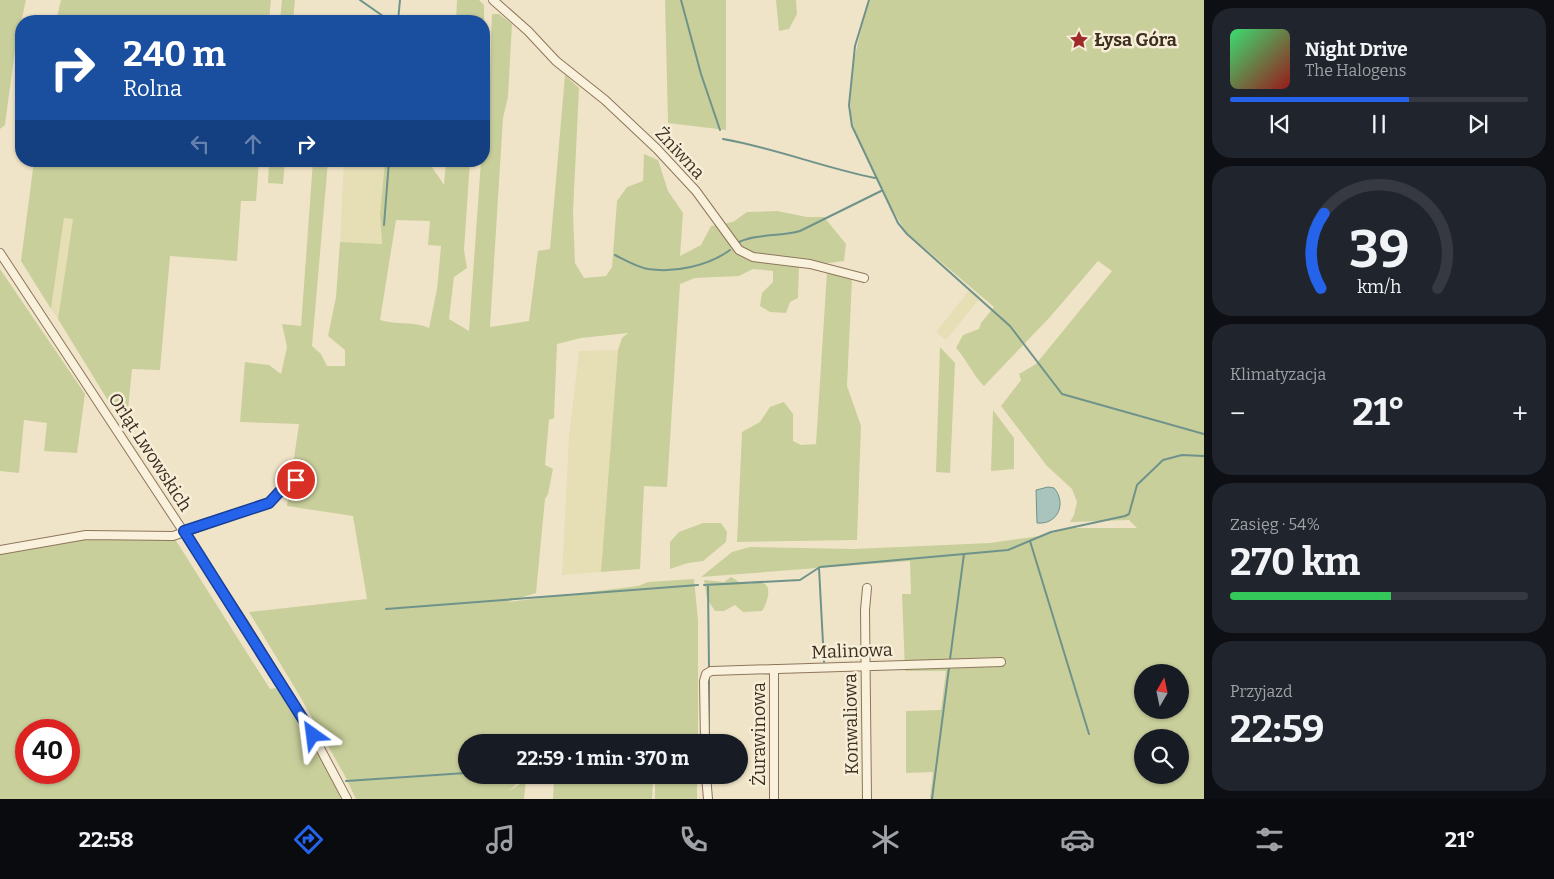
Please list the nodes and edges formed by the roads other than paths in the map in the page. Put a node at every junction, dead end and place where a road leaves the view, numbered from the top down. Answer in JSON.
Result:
{"nodes":[{"id":1,"x":493,"y":0,"type":"edge"},
{"id":2,"x":0,"y":253,"type":"edge"},
{"id":3,"x":864,"y":278,"type":"dead end"},
{"id":4,"x":296,"y":480,"type":"dead end"},
{"id":5,"x":184,"y":531,"type":"junction"},
{"id":6,"x":0,"y":550,"type":"edge"},
{"id":7,"x":867,"y":588,"type":"dead end"},
{"id":8,"x":1001,"y":662,"type":"dead end"},
{"id":9,"x":865,"y":665,"type":"junction"},
{"id":10,"x":774,"y":669,"type":"junction"},
{"id":11,"x":705,"y":734,"type":"edge"},
{"id":12,"x":707,"y":784,"type":"edge"},
{"id":13,"x":348,"y":799,"type":"edge"},
{"id":14,"x":708,"y":799,"type":"edge"},
{"id":15,"x":774,"y":799,"type":"edge"},
{"id":16,"x":867,"y":799,"type":"edge"}],
"edges":[{"from":1,"to":3,"type":"street","name":"Żniwna"},
{"from":2,"to":5,"type":"street","name":"Orląt Lwowskich"},
{"from":4,"to":5,"type":"street"},
{"from":5,"to":6,"type":"street"},
{"from":5,"to":13,"type":"street","name":"Orląt Lwowskich"},
{"from":7,"to":9,"type":"street","name":"Konwaliowa"},
{"from":8,"to":9,"type":"street","name":"Malinowa"},
{"from":9,"to":10,"type":"street","name":"Malinowa"},
{"from":9,"to":16,"type":"street","name":"Konwaliowa"},
{"from":10,"to":11,"type":"street","name":"Malinowa"},
{"from":10,"to":15,"type":"street","name":"Żurawinowa"},
{"from":12,"to":14,"type":"street"}]}
